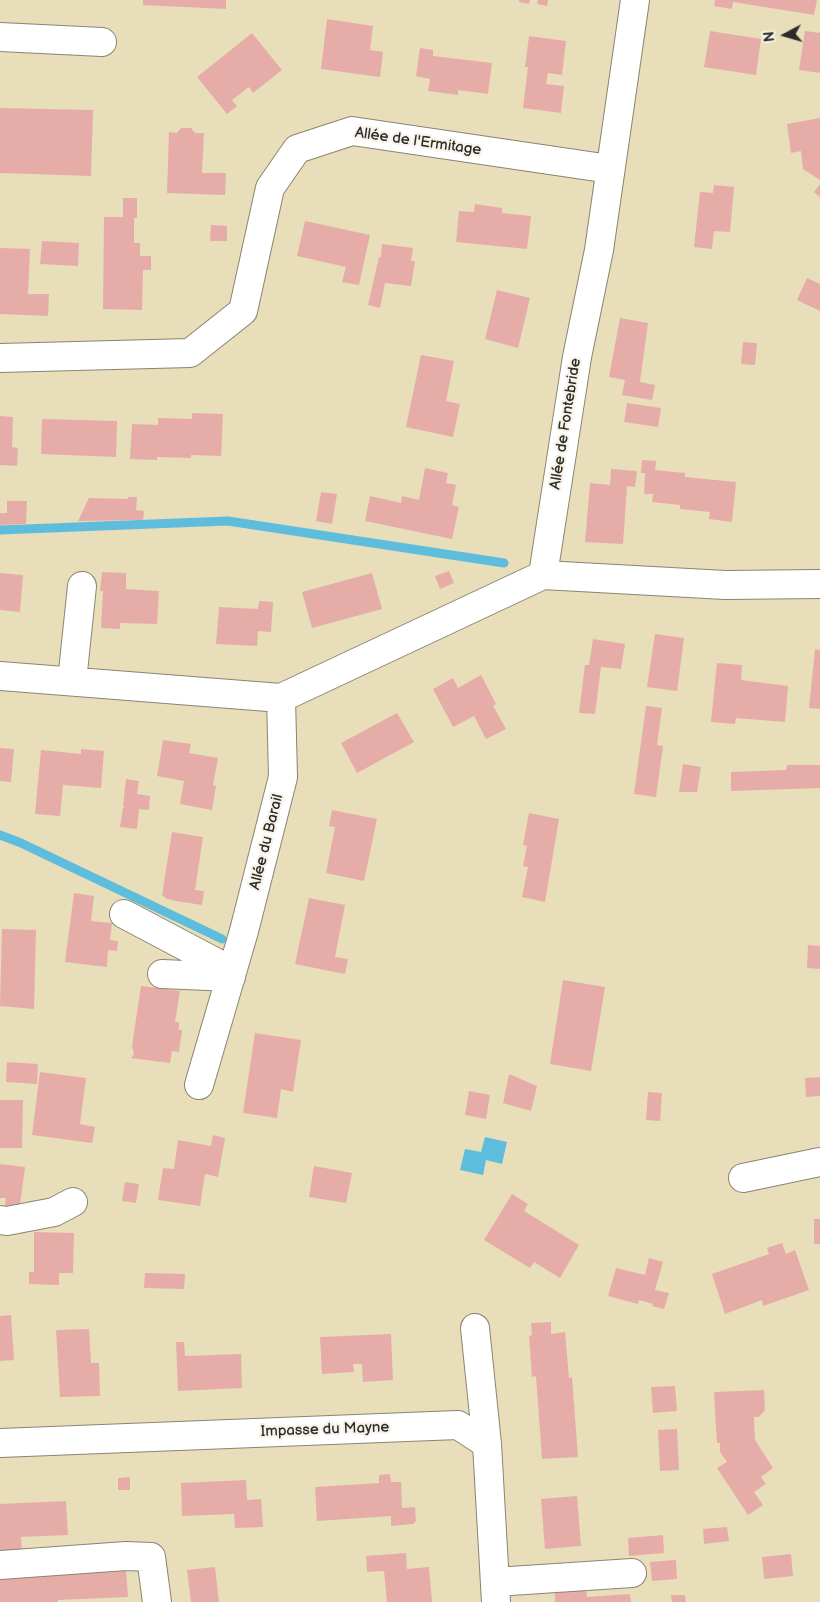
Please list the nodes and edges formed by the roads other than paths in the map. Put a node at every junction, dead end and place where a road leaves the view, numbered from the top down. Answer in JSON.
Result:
{"nodes":[{"id":1,"x":636,"y":0,"type":"edge"},
{"id":2,"x":0,"y":37,"type":"edge"},
{"id":3,"x":102,"y":42,"type":"dead end"},
{"id":4,"x":610,"y":170,"type":"junction"},
{"id":5,"x":0,"y":358,"type":"edge"},
{"id":6,"x":543,"y":575,"type":"junction"},
{"id":7,"x":820,"y":584,"type":"edge"},
{"id":8,"x":82,"y":586,"type":"dead end"},
{"id":9,"x":0,"y":676,"type":"edge"},
{"id":10,"x":72,"y":681,"type":"junction"},
{"id":11,"x":281,"y":698,"type":"junction"},
{"id":12,"x":124,"y":914,"type":"dead end"},
{"id":13,"x":235,"y":963,"type":"junction"},
{"id":14,"x":162,"y":974,"type":"dead end"},
{"id":15,"x":199,"y":1085,"type":"dead end"},
{"id":16,"x":820,"y":1162,"type":"edge"},
{"id":17,"x":743,"y":1178,"type":"dead end"},
{"id":18,"x":73,"y":1202,"type":"dead end"},
{"id":19,"x":0,"y":1220,"type":"edge"},
{"id":20,"x":475,"y":1328,"type":"dead end"},
{"id":21,"x":0,"y":1443,"type":"edge"},
{"id":22,"x":487,"y":1444,"type":"junction"},
{"id":23,"x":0,"y":1565,"type":"edge"},
{"id":24,"x":632,"y":1572,"type":"dead end"},
{"id":25,"x":496,"y":1592,"type":"edge"},
{"id":26,"x":157,"y":1602,"type":"edge"}],
"edges":[{"from":1,"to":4,"type":"street","name":"Allée de Fontebride"},
{"from":2,"to":3,"type":"street"},
{"from":4,"to":5,"type":"street","name":"Allée de l'Ermitage"},
{"from":4,"to":6,"type":"street","name":"Allée de Fontebride"},
{"from":6,"to":7,"type":"street"},
{"from":6,"to":11,"type":"street"},
{"from":8,"to":10,"type":"street"},
{"from":9,"to":10,"type":"street"},
{"from":10,"to":11,"type":"street"},
{"from":11,"to":13,"type":"street","name":"Allée du Barail"},
{"from":12,"to":13,"type":"street"},
{"from":13,"to":14,"type":"street"},
{"from":13,"to":15,"type":"street","name":"Allée du Barail"},
{"from":16,"to":17,"type":"street"},
{"from":18,"to":19,"type":"street"},
{"from":20,"to":22,"type":"street"},
{"from":21,"to":22,"type":"street","name":"Impasse du Mayne"},
{"from":22,"to":25,"type":"street"},
{"from":23,"to":26,"type":"street"},
{"from":24,"to":25,"type":"street"}]}
